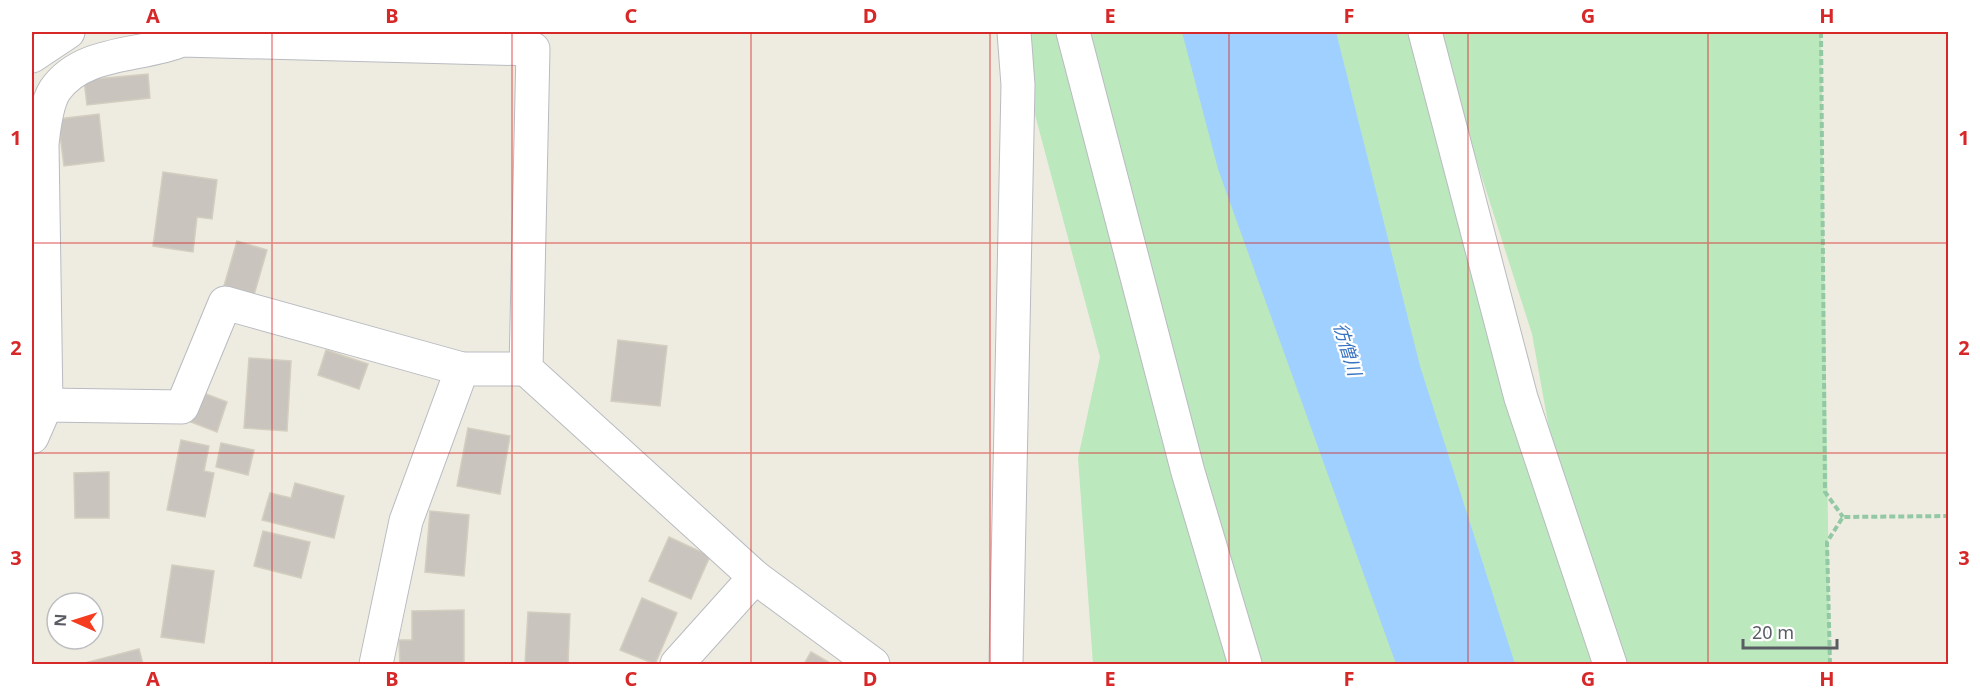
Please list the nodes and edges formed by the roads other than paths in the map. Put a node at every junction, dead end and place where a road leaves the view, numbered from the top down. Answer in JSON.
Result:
{"nodes":[{"id":1,"x":68,"y":32,"type":"edge"},
{"id":2,"x":1014,"y":32,"type":"edge"},
{"id":3,"x":1073,"y":32,"type":"edge"},
{"id":4,"x":1425,"y":32,"type":"edge"},
{"id":5,"x":172,"y":36,"type":"edge"},
{"id":6,"x":32,"y":56,"type":"edge"},
{"id":7,"x":462,"y":369,"type":"junction"},
{"id":8,"x":526,"y":369,"type":"junction"},
{"id":9,"x":46,"y":405,"type":"junction"},
{"id":10,"x":32,"y":437,"type":"edge"},
{"id":11,"x":755,"y":577,"type":"junction"},
{"id":12,"x":376,"y":664,"type":"edge"},
{"id":13,"x":677,"y":664,"type":"edge"},
{"id":14,"x":873,"y":664,"type":"edge"},
{"id":15,"x":1006,"y":664,"type":"edge"},
{"id":16,"x":1245,"y":664,"type":"edge"},
{"id":17,"x":1610,"y":664,"type":"edge"}],
"edges":[{"from":1,"to":6,"type":"street"},
{"from":2,"to":15,"type":"street"},
{"from":3,"to":16,"type":"street"},
{"from":4,"to":17,"type":"street"},
{"from":5,"to":8,"type":"street"},
{"from":5,"to":9,"type":"street"},
{"from":7,"to":8,"type":"street"},
{"from":7,"to":9,"type":"street"},
{"from":7,"to":12,"type":"street"},
{"from":8,"to":11,"type":"street"},
{"from":9,"to":10,"type":"street"},
{"from":11,"to":13,"type":"street"},
{"from":11,"to":14,"type":"street"}]}
